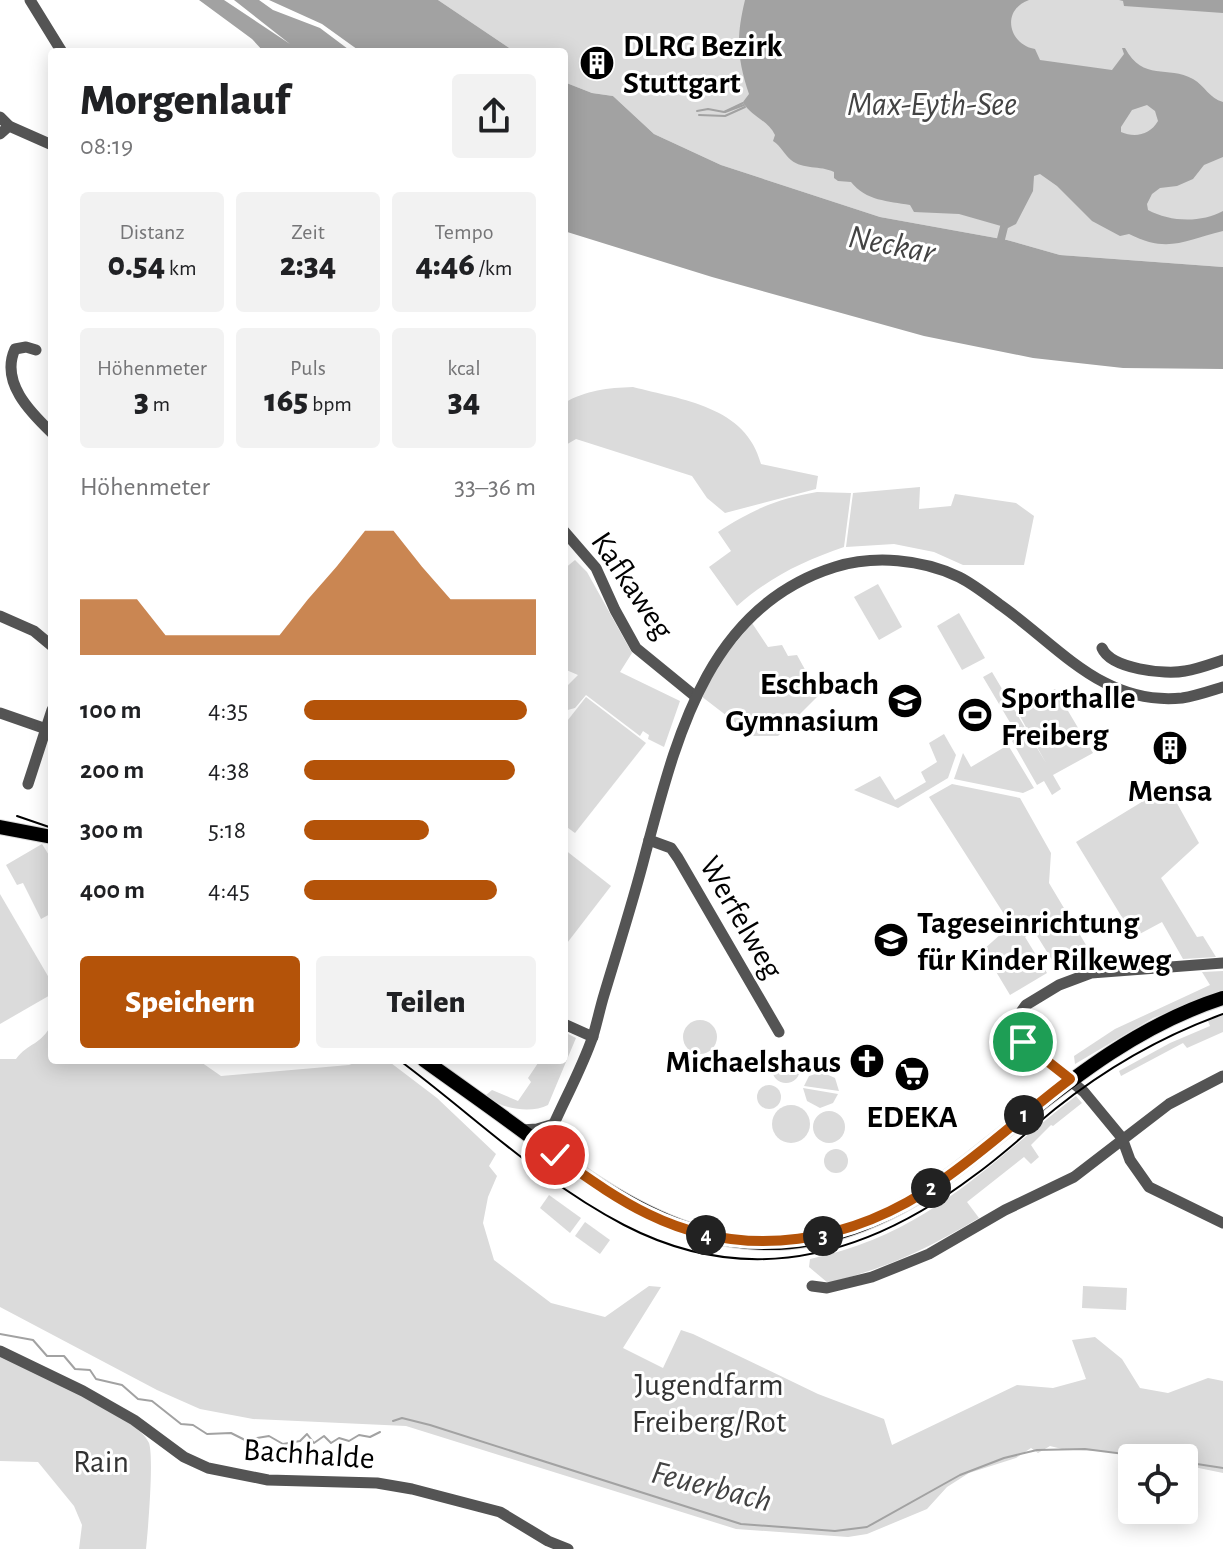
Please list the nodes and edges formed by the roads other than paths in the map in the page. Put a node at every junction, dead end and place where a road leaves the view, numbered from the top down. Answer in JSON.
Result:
{"nodes":[{"id":1,"x":30,"y":0,"type":"edge"},
{"id":2,"x":60,"y":48,"type":"edge"},
{"id":3,"x":3,"y":126,"type":"edge"},
{"id":4,"x":48,"y":143,"type":"edge"},
{"id":5,"x":36,"y":350,"type":"dead end"},
{"id":6,"x":48,"y":429,"type":"edge"},
{"id":7,"x":568,"y":536,"type":"edge"},
{"id":8,"x":0,"y":616,"type":"edge"},
{"id":9,"x":48,"y":643,"type":"edge"},
{"id":10,"x":1102,"y":648,"type":"dead end"},
{"id":11,"x":1223,"y":660,"type":"edge"},
{"id":12,"x":1223,"y":687,"type":"edge"},
{"id":13,"x":694,"y":701,"type":"junction"},
{"id":14,"x":0,"y":713,"type":"edge"},
{"id":15,"x":48,"y":729,"type":"edge"},
{"id":16,"x":48,"y":735,"type":"edge"},
{"id":17,"x":28,"y":784,"type":"dead end"},
{"id":18,"x":0,"y":827,"type":"edge"},
{"id":19,"x":48,"y":836,"type":"edge"},
{"id":20,"x":649,"y":840,"type":"junction"},
{"id":21,"x":1223,"y":963,"type":"edge"},
{"id":22,"x":1223,"y":998,"type":"edge"},
{"id":23,"x":568,"y":1026,"type":"edge"},
{"id":24,"x":779,"y":1032,"type":"dead end"},
{"id":25,"x":593,"y":1037,"type":"junction"},
{"id":26,"x":430,"y":1064,"type":"edge"},
{"id":27,"x":1223,"y":1076,"type":"edge"},
{"id":28,"x":1070,"y":1079,"type":"junction"},
{"id":29,"x":554,"y":1124,"type":"junction"},
{"id":30,"x":521,"y":1130,"type":"junction"},
{"id":31,"x":1122,"y":1138,"type":"junction"},
{"id":32,"x":544,"y":1147,"type":"junction"},
{"id":33,"x":1223,"y":1223,"type":"edge"},
{"id":34,"x":812,"y":1286,"type":"dead end"},
{"id":35,"x":0,"y":1351,"type":"edge"},
{"id":36,"x":568,"y":1549,"type":"edge"}],
"edges":[{"from":1,"to":2,"type":"street"},
{"from":3,"to":4,"type":"street"},
{"from":5,"to":6,"type":"street"},
{"from":7,"to":13,"type":"street","name":"Kafkaweg"},
{"from":8,"to":9,"type":"street"},
{"from":10,"to":11,"type":"street"},
{"from":12,"to":13,"type":"street"},
{"from":13,"to":20,"type":"street"},
{"from":14,"to":15,"type":"street"},
{"from":16,"to":17,"type":"street"},
{"from":18,"to":19,"type":"main road"},
{"from":20,"to":24,"type":"street","name":"Werfelweg"},
{"from":20,"to":25,"type":"street"},
{"from":21,"to":28,"type":"street"},
{"from":22,"to":28,"type":"main road"},
{"from":23,"to":25,"type":"street"},
{"from":25,"to":29,"type":"street"},
{"from":26,"to":30,"type":"main road"},
{"from":27,"to":31,"type":"street"},
{"from":28,"to":31,"type":"street"},
{"from":28,"to":32,"type":"main road"},
{"from":29,"to":30,"type":"street"},
{"from":29,"to":32,"type":"street"},
{"from":30,"to":32,"type":"main road"},
{"from":31,"to":33,"type":"street"},
{"from":31,"to":34,"type":"street"},
{"from":35,"to":36,"type":"street","name":"Bachhalde"}]}
